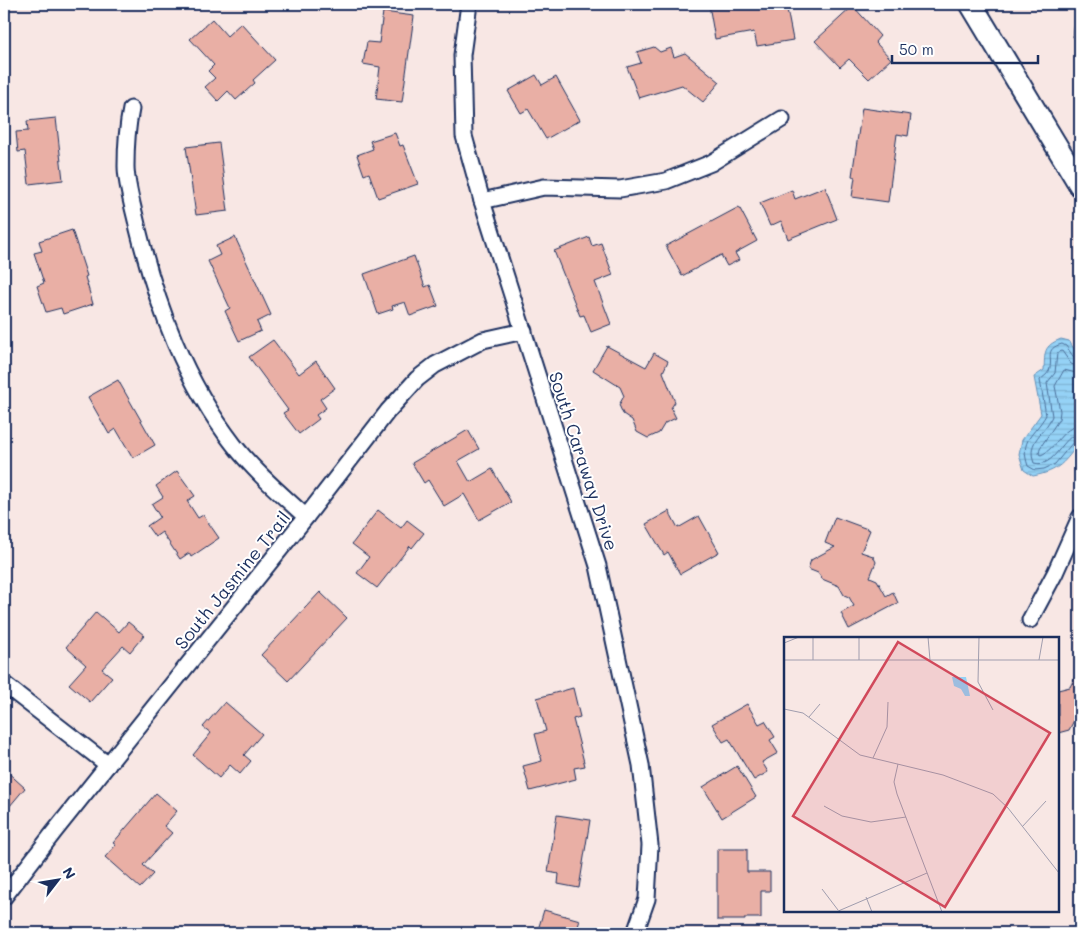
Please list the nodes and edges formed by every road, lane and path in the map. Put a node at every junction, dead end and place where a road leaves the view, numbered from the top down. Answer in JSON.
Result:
{"nodes":[{"id":1,"x":469,"y":4,"type":"edge"},
{"id":2,"x":971,"y":4,"type":"edge"},
{"id":3,"x":132,"y":109,"type":"dead end"},
{"id":4,"x":782,"y":119,"type":"dead end"},
{"id":5,"x":1080,"y":185,"type":"edge"},
{"id":6,"x":482,"y":200,"type":"junction"},
{"id":7,"x":524,"y":331,"type":"junction"},
{"id":8,"x":306,"y":517,"type":"junction"},
{"id":9,"x":1080,"y":517,"type":"edge"},
{"id":10,"x":1030,"y":620,"type":"dead end"},
{"id":11,"x":4,"y":684,"type":"edge"},
{"id":12,"x":108,"y":765,"type":"junction"},
{"id":13,"x":4,"y":897,"type":"edge"},
{"id":14,"x":635,"y":933,"type":"edge"}],
"edges":[{"from":1,"to":6,"type":"street","name":"South Caraway Drive"},
{"from":2,"to":5,"type":"main road"},
{"from":3,"to":8,"type":"street"},
{"from":4,"to":6,"type":"street"},
{"from":6,"to":7,"type":"street","name":"South Caraway Drive"},
{"from":7,"to":8,"type":"street","name":"South Jasmine Trail"},
{"from":7,"to":14,"type":"street","name":"South Caraway Drive"},
{"from":8,"to":12,"type":"street","name":"South Jasmine Trail"},
{"from":9,"to":10,"type":"street"},
{"from":11,"to":12,"type":"street"},
{"from":12,"to":13,"type":"street","name":"South Jasmine Trail"}]}
